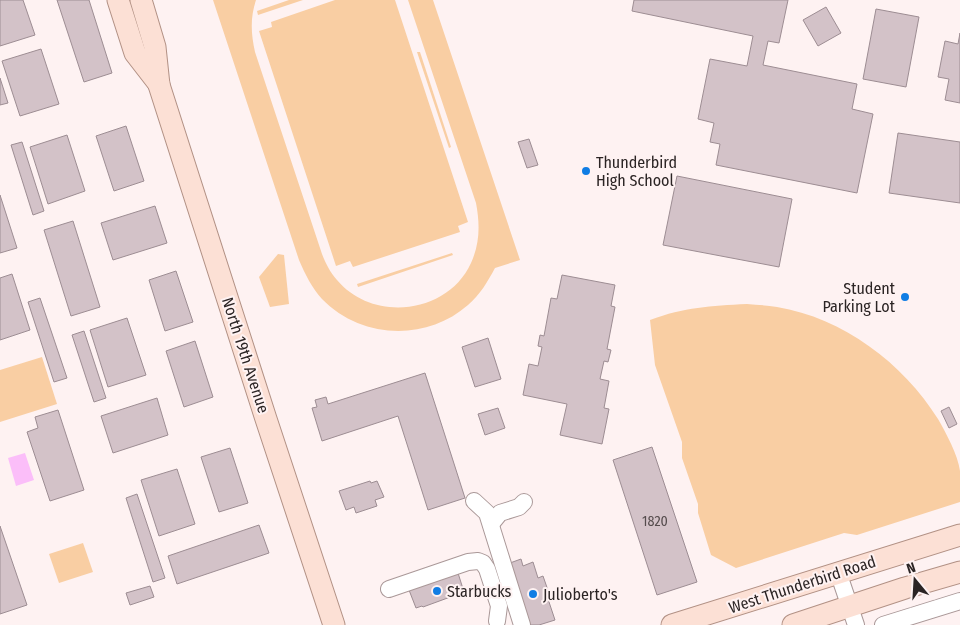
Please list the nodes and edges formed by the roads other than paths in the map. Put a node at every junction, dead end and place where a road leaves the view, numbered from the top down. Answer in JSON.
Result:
{"nodes":[{"id":1,"x":118,"y":0,"type":"edge"},
{"id":2,"x":141,"y":0,"type":"edge"},
{"id":3,"x":159,"y":85,"type":"junction"},
{"id":4,"x":474,"y":500,"type":"dead end"},
{"id":5,"x":524,"y":502,"type":"dead end"},
{"id":6,"x":491,"y":524,"type":"junction"},
{"id":7,"x":960,"y":535,"type":"edge"},
{"id":8,"x":838,"y":572,"type":"junction"},
{"id":9,"x":960,"y":572,"type":"edge"},
{"id":10,"x":389,"y":589,"type":"dead end"},
{"id":11,"x":960,"y":601,"type":"edge"},
{"id":12,"x":853,"y":616,"type":"edge"},
{"id":13,"x":497,"y":621,"type":"dead end"},
{"id":14,"x":334,"y":625,"type":"edge"},
{"id":15,"x":522,"y":625,"type":"edge"},
{"id":16,"x":672,"y":625,"type":"edge"},
{"id":17,"x":793,"y":625,"type":"edge"},
{"id":18,"x":883,"y":625,"type":"edge"}],
"edges":[{"from":1,"to":3,"type":"main road","name":"North 19th Avenue"},
{"from":2,"to":3,"type":"main road","name":"North 19th Avenue"},
{"from":3,"to":14,"type":"main road","name":"North 19th Avenue"},
{"from":4,"to":6,"type":"street"},
{"from":5,"to":6,"type":"street"},
{"from":6,"to":15,"type":"street"},
{"from":7,"to":8,"type":"main road","name":"West Thunderbird Road"},
{"from":8,"to":12,"type":"street"},
{"from":8,"to":16,"type":"main road","name":"West Thunderbird Road"},
{"from":9,"to":12,"type":"main road"},
{"from":10,"to":13,"type":"street"},
{"from":11,"to":18,"type":"street"},
{"from":12,"to":17,"type":"main road"}]}
